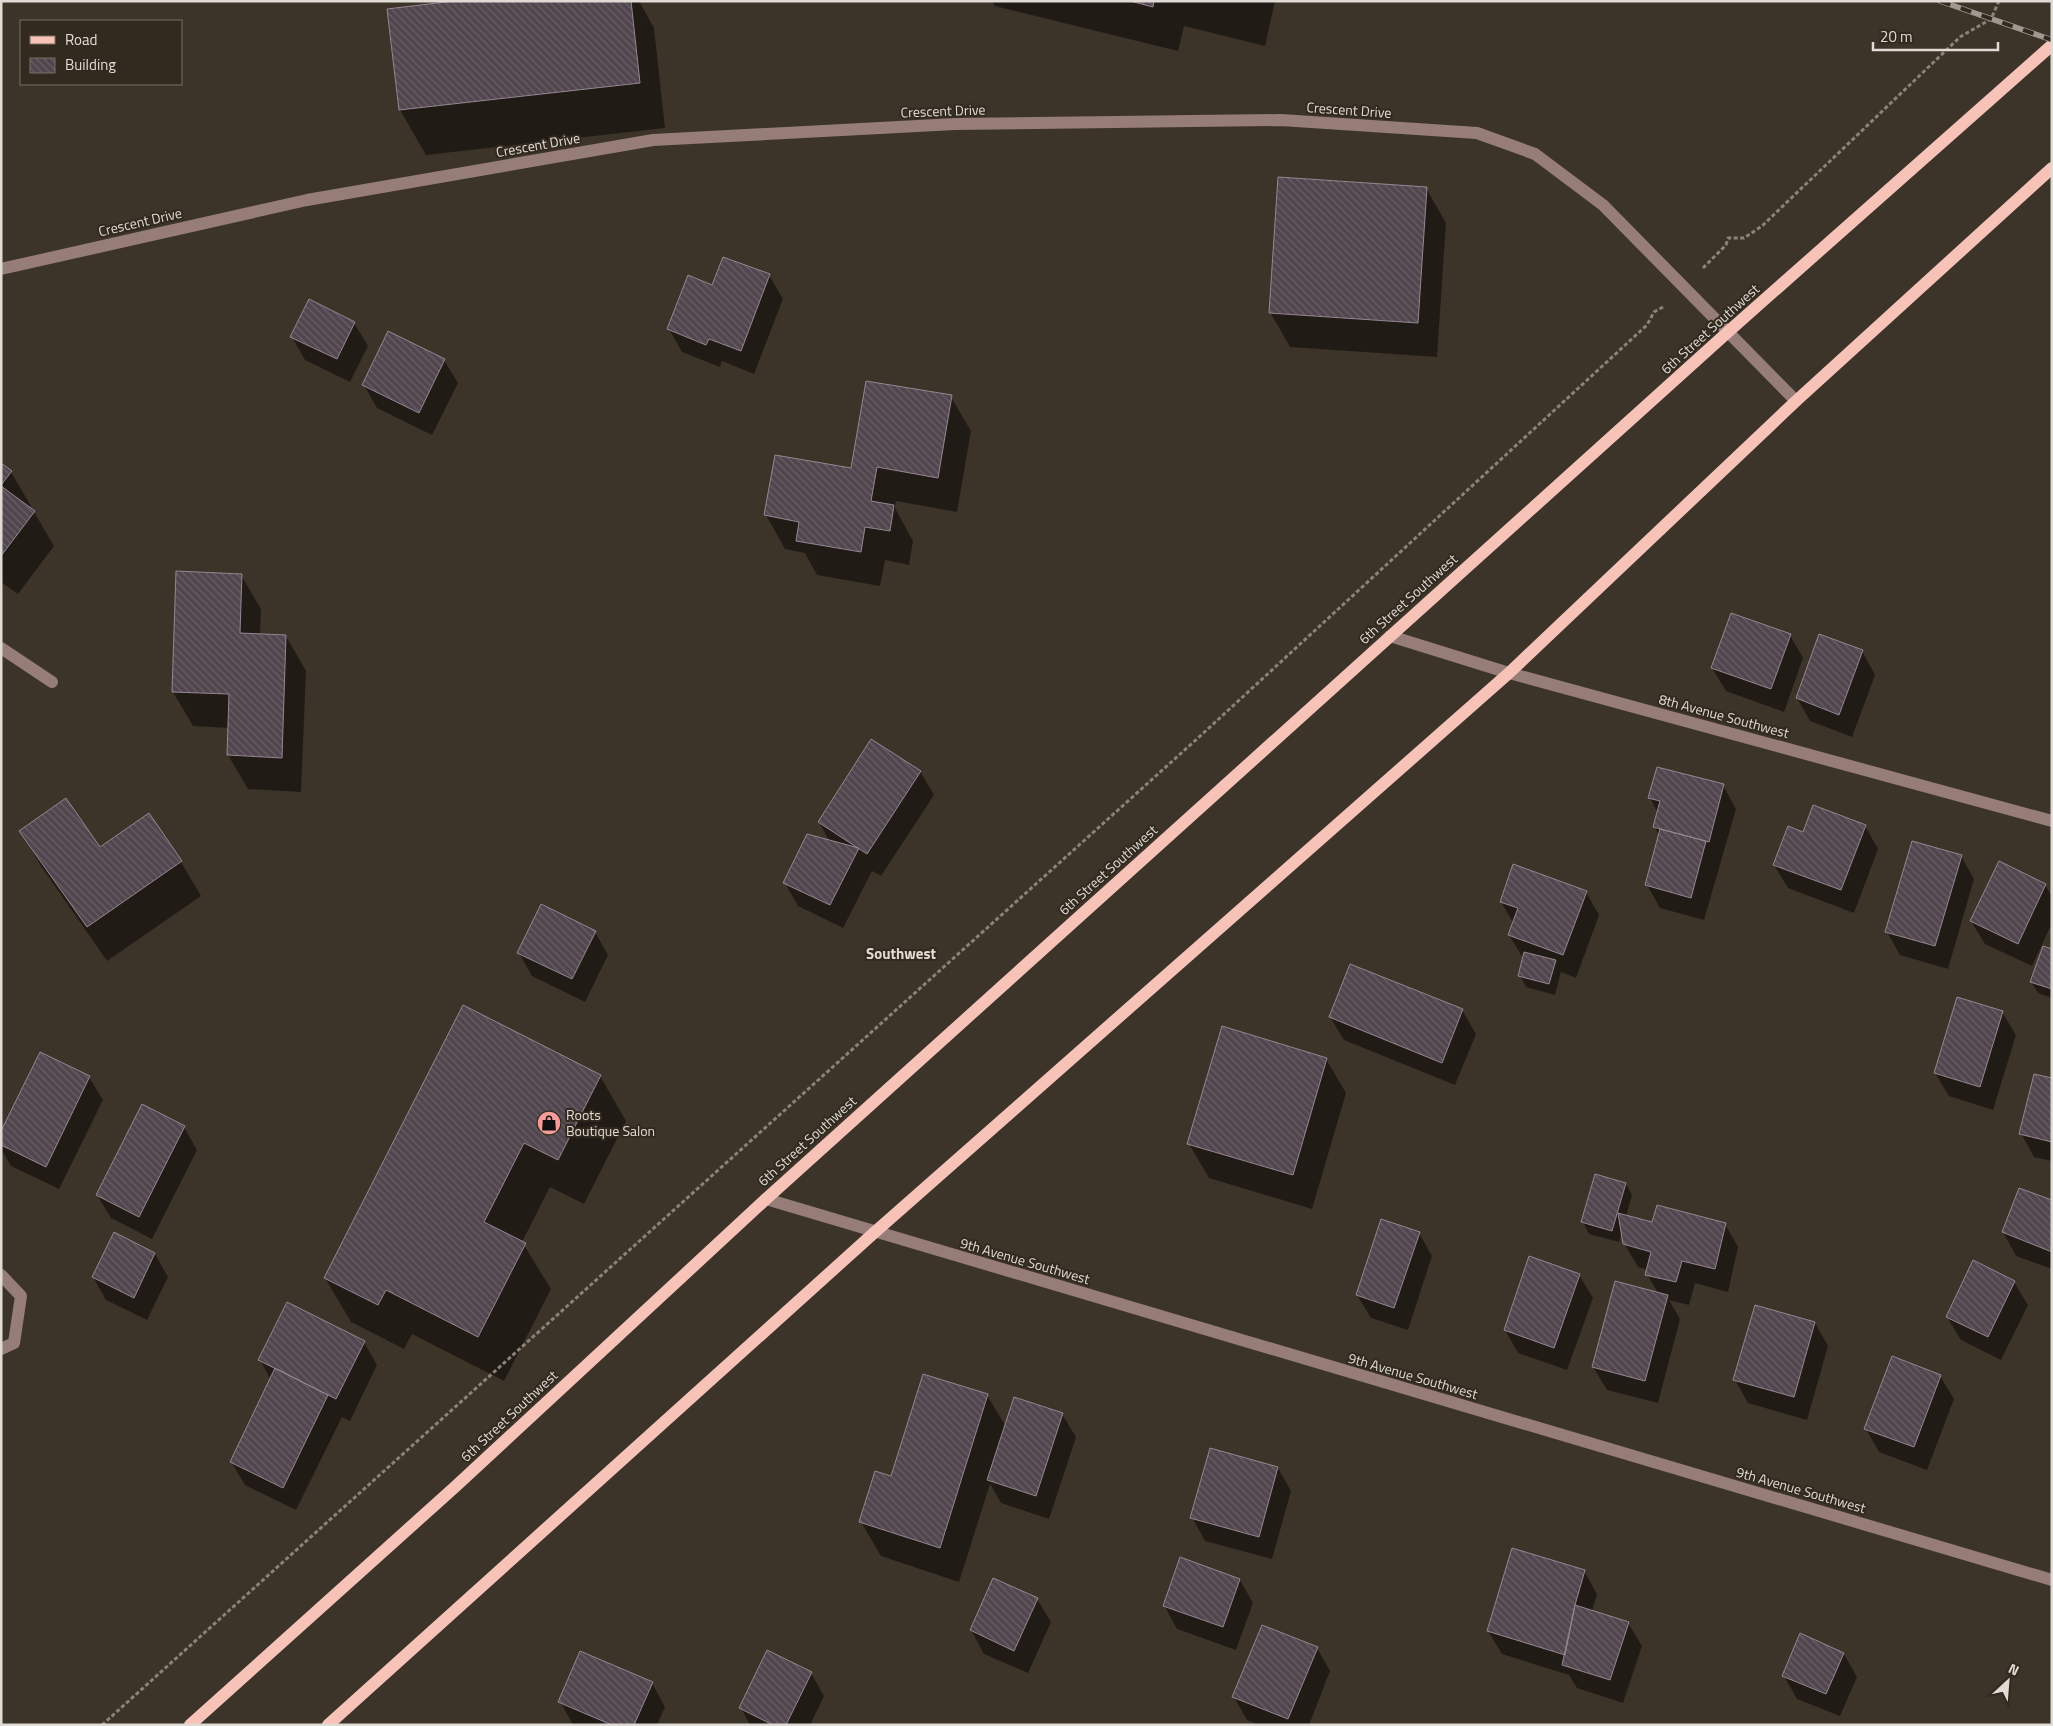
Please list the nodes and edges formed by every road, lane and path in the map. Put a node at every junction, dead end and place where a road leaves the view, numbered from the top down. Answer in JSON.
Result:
{"nodes":[{"id":1,"x":1999,"y":1,"type":"edge"},
{"id":2,"x":2052,"y":45,"type":"edge"},
{"id":3,"x":2052,"y":168,"type":"edge"},
{"id":4,"x":1726,"y":245,"type":"dead end"},
{"id":5,"x":1,"y":269,"type":"edge"},
{"id":6,"x":1660,"y":310,"type":"dead end"},
{"id":7,"x":1729,"y":331,"type":"junction"},
{"id":8,"x":1796,"y":401,"type":"junction"},
{"id":9,"x":1390,"y":636,"type":"junction"},
{"id":10,"x":1,"y":648,"type":"edge"},
{"id":11,"x":1510,"y":673,"type":"junction"},
{"id":12,"x":52,"y":682,"type":"dead end"},
{"id":13,"x":2052,"y":821,"type":"edge"},
{"id":14,"x":766,"y":1198,"type":"junction"},
{"id":15,"x":875,"y":1232,"type":"junction"},
{"id":16,"x":1,"y":1275,"type":"edge"},
{"id":17,"x":1,"y":1349,"type":"edge"},
{"id":18,"x":2052,"y":1580,"type":"edge"},
{"id":19,"x":102,"y":1725,"type":"edge"},
{"id":20,"x":190,"y":1725,"type":"edge"},
{"id":21,"x":328,"y":1725,"type":"edge"}],
"edges":[{"from":1,"to":4,"type":"path"},
{"from":2,"to":7,"type":"main road","name":"6th Street Southwest"},
{"from":3,"to":8,"type":"main road"},
{"from":5,"to":7,"type":"street","name":"Crescent Drive"},
{"from":6,"to":19,"type":"path"},
{"from":7,"to":8,"type":"street","name":"Crescent Drive"},
{"from":7,"to":9,"type":"main road","name":"6th Street Southwest"},
{"from":8,"to":11,"type":"main road"},
{"from":9,"to":11,"type":"street","name":"8th Avenue Southwest"},
{"from":9,"to":14,"type":"main road","name":"6th Street Southwest"},
{"from":10,"to":12,"type":"street"},
{"from":11,"to":13,"type":"street","name":"8th Avenue Southwest"},
{"from":11,"to":15,"type":"main road"},
{"from":14,"to":15,"type":"street","name":"9th Avenue Southwest"},
{"from":14,"to":20,"type":"main road","name":"6th Street Southwest"},
{"from":15,"to":18,"type":"street","name":"9th Avenue Southwest"},
{"from":15,"to":21,"type":"main road"},
{"from":16,"to":17,"type":"street"}]}
